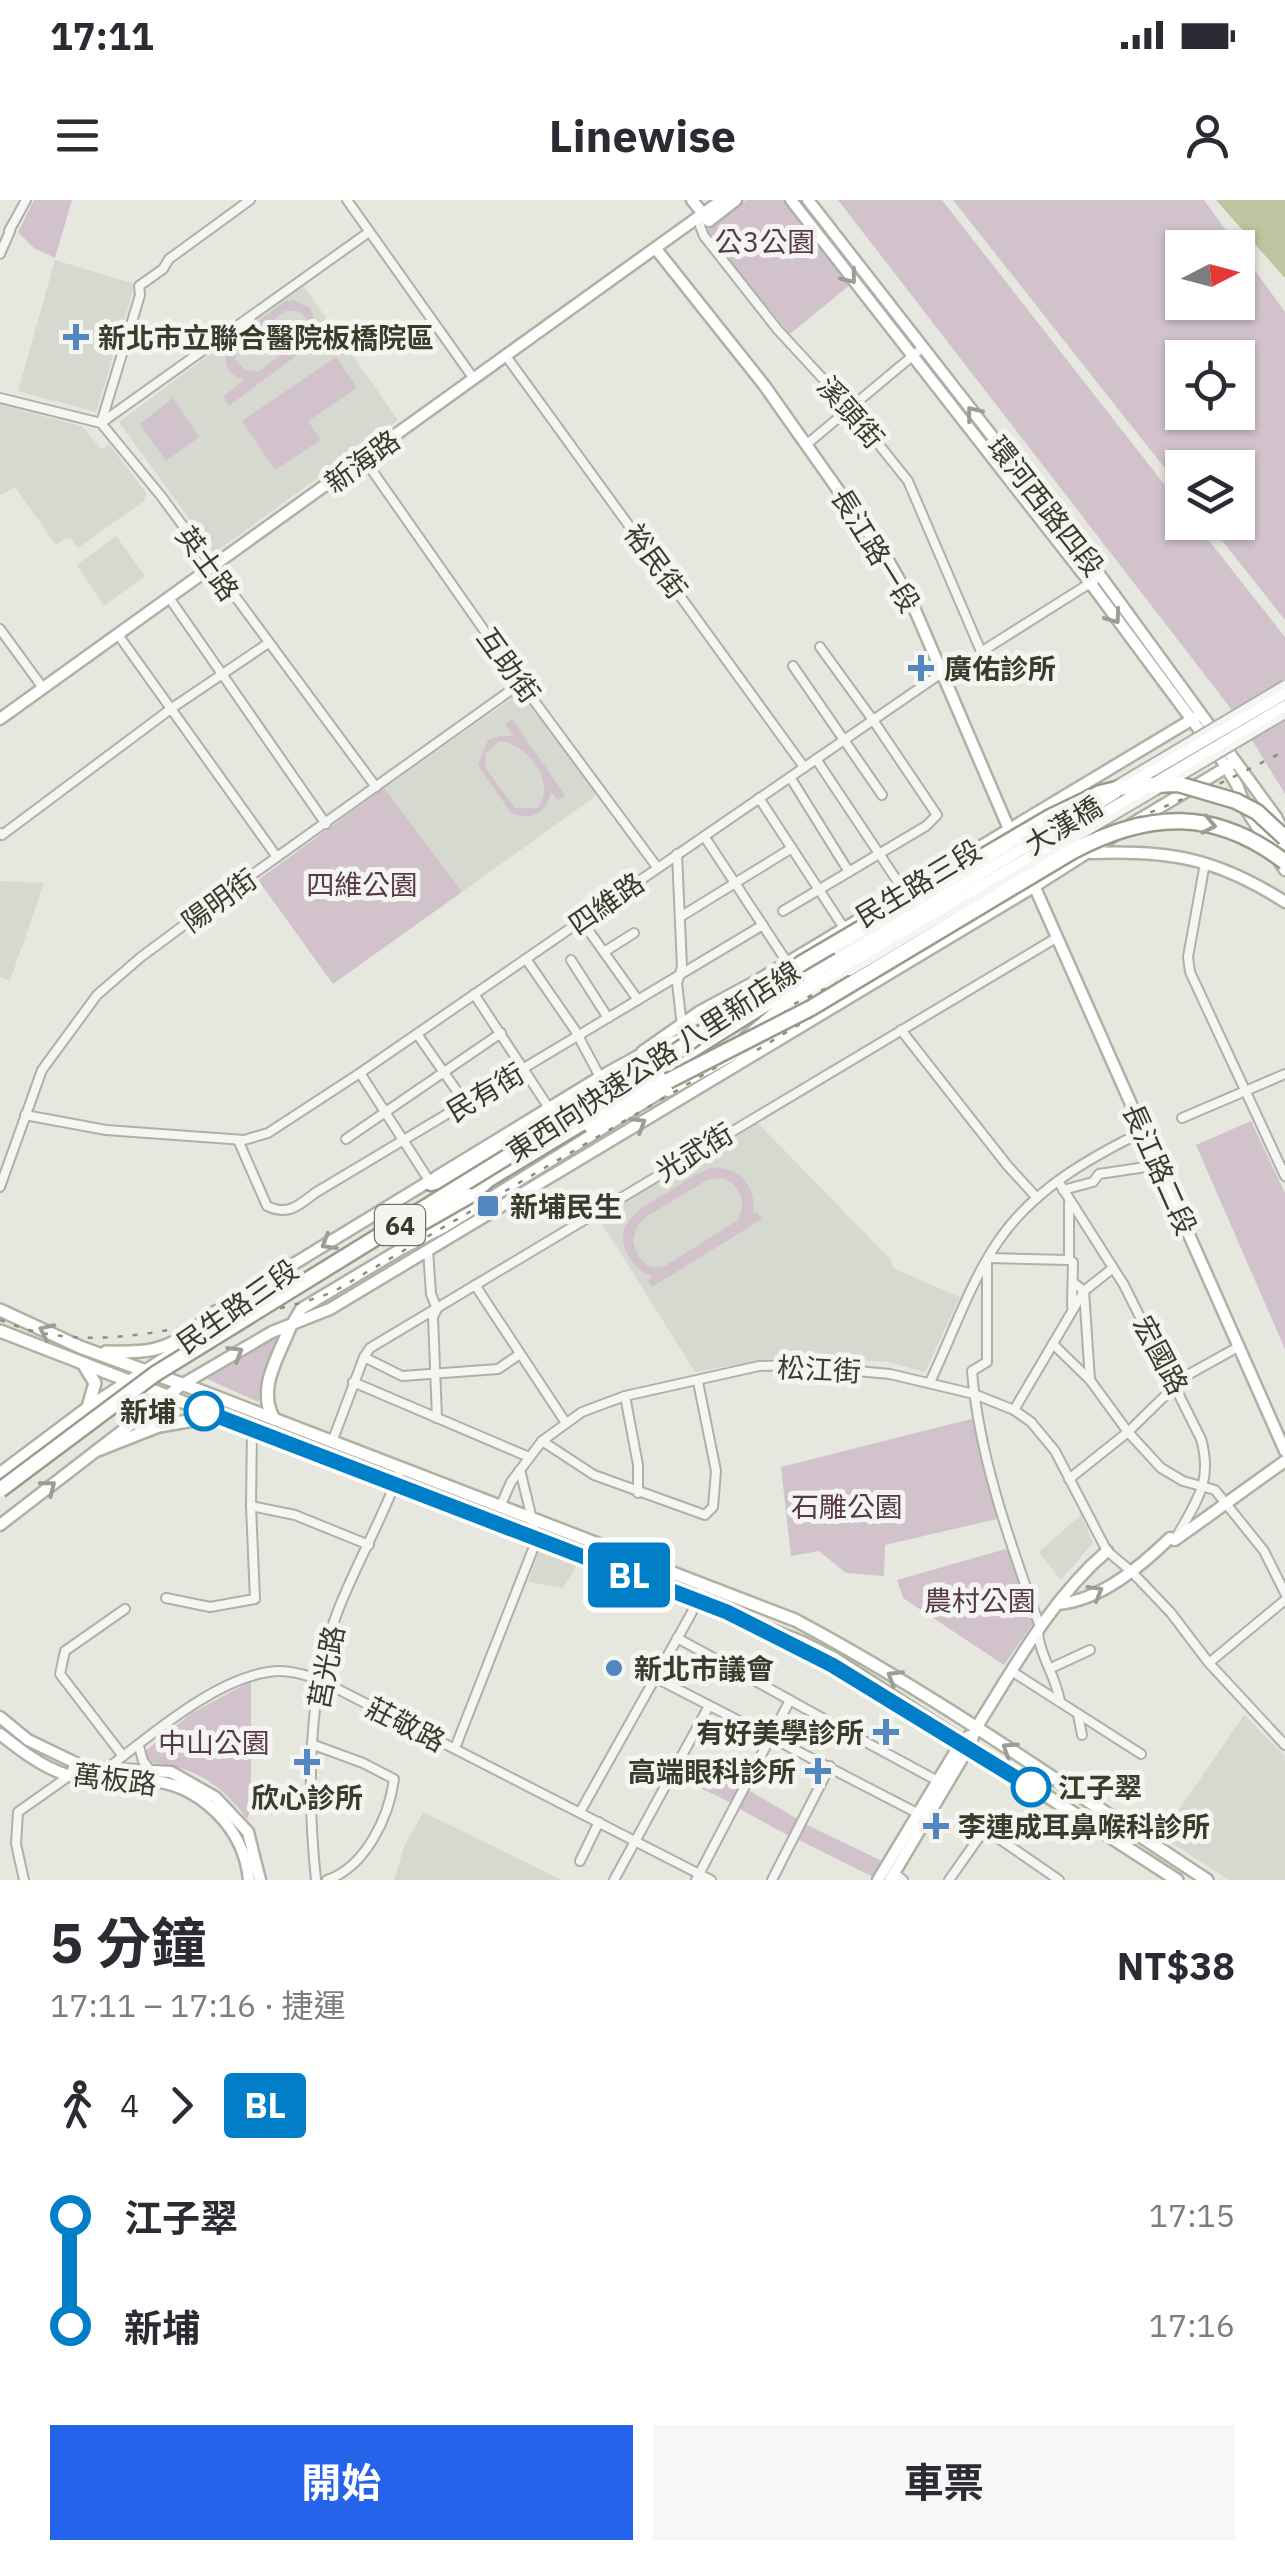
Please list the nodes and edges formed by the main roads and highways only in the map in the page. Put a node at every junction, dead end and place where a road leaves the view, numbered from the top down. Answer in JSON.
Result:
{"nodes":[{"id":1,"x":1285,"y":837,"type":"edge"},
{"id":2,"x":1285,"y":862,"type":"edge"},
{"id":3,"x":794,"y":963,"type":"junction"},
{"id":4,"x":815,"y":973,"type":"road end"},
{"id":5,"x":800,"y":993,"type":"road end"},
{"id":6,"x":664,"y":1071,"type":"junction"},
{"id":7,"x":431,"y":1183,"type":"road end"},
{"id":8,"x":466,"y":1191,"type":"junction"},
{"id":9,"x":0,"y":1310,"type":"edge"},
{"id":10,"x":224,"y":1310,"type":"road end"},
{"id":11,"x":290,"y":1327,"type":"road end"},
{"id":12,"x":0,"y":1331,"type":"edge"},
{"id":13,"x":92,"y":1351,"type":"junction"},
{"id":14,"x":81,"y":1363,"type":"junction"},
{"id":15,"x":88,"y":1407,"type":"road end"},
{"id":16,"x":221,"y":1416,"type":"junction"},
{"id":17,"x":274,"y":1419,"type":"junction"},
{"id":18,"x":98,"y":1450,"type":"road end"},
{"id":19,"x":0,"y":1490,"type":"edge"},
{"id":20,"x":0,"y":1501,"type":"edge"},
{"id":21,"x":1166,"y":1876,"type":"edge"},
{"id":22,"x":1177,"y":1880,"type":"edge"},
{"id":23,"x":1207,"y":1880,"type":"edge"}],
"edges":[{"from":1,"to":3,"type":"highway","name":"東西向快速公路 八里新店線","number":"64","bridge":true},
{"from":8,"to":2,"type":"highway","name":"東西向快速公路 八里新店線","number":"64","one_way":true,"bridge":true},
{"from":3,"to":7,"type":"highway","bridge":true},
{"from":3,"to":8,"type":"highway","name":"東西向快速公路 八里新店線","number":"64","bridge":true},
{"from":4,"to":6,"type":"highway"},
{"from":5,"to":6,"type":"highway"},
{"from":6,"to":8,"type":"highway"},
{"from":8,"to":19,"type":"highway","name":"東西向快速公路 八里新店線","number":"64","bridge":true},
{"from":8,"to":20,"type":"highway","name":"東西向快速公路 八里新店線","number":"64","bridge":true},
{"from":13,"to":9,"type":"main road","one_way":true},
{"from":10,"to":13,"type":"main road"},
{"from":11,"to":17,"type":"main road"},
{"from":12,"to":14,"type":"main road"},
{"from":13,"to":17,"type":"main road"},
{"from":14,"to":15,"type":"main road"},
{"from":14,"to":16,"type":"main road"},
{"from":16,"to":18,"type":"main road"},
{"from":16,"to":21,"type":"main road"},
{"from":23,"to":17,"type":"main road","one_way":true},
{"from":21,"to":22,"type":"main road"}]}
